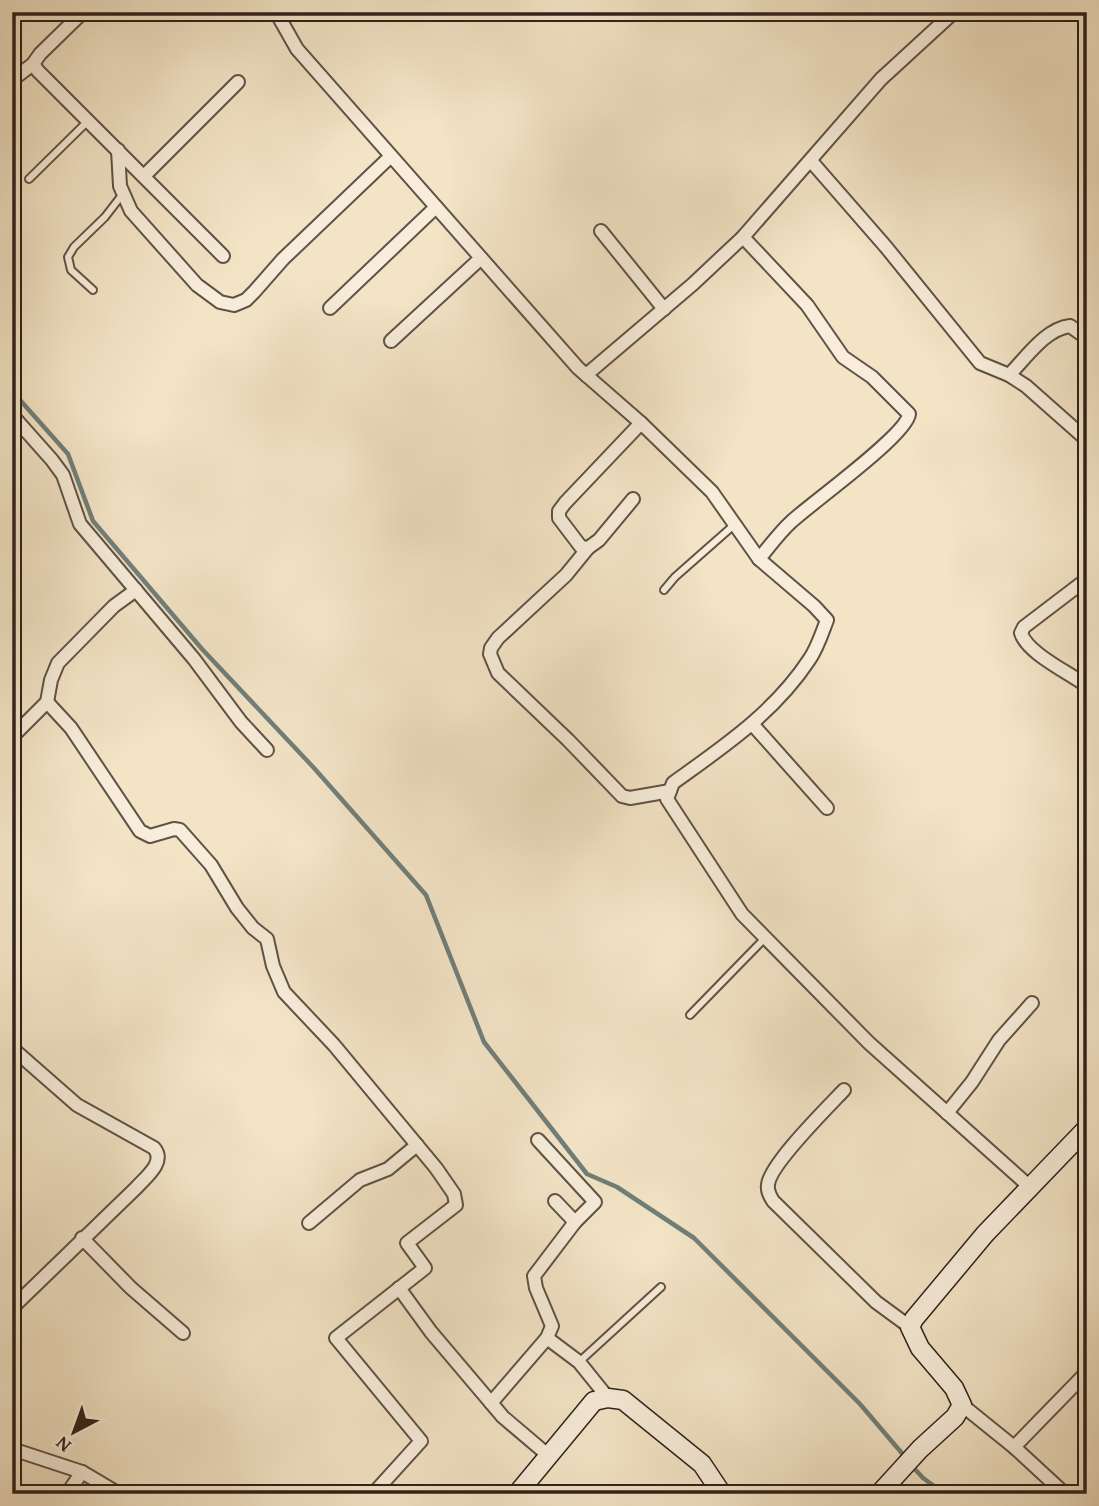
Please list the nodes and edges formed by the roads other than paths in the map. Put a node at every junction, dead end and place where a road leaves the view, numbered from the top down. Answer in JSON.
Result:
{"nodes":[{"id":1,"x":83,"y":12,"type":"edge"},
{"id":2,"x":276,"y":12,"type":"edge"},
{"id":3,"x":954,"y":12,"type":"edge"},
{"id":4,"x":33,"y":64,"type":"junction"},
{"id":5,"x":14,"y":75,"type":"edge"},
{"id":6,"x":238,"y":82,"type":"dead end"},
{"id":7,"x":89,"y":121,"type":"junction"},
{"id":8,"x":118,"y":150,"type":"junction"},
{"id":9,"x":391,"y":156,"type":"junction"},
{"id":10,"x":811,"y":161,"type":"junction"},
{"id":11,"x":144,"y":176,"type":"junction"},
{"id":12,"x":29,"y":179,"type":"dead end"},
{"id":13,"x":122,"y":195,"type":"junction"},
{"id":14,"x":436,"y":207,"type":"junction"},
{"id":15,"x":601,"y":231,"type":"dead end"},
{"id":16,"x":743,"y":237,"type":"junction"},
{"id":17,"x":223,"y":256,"type":"dead end"},
{"id":18,"x":481,"y":258,"type":"junction"},
{"id":19,"x":93,"y":290,"type":"dead end"},
{"id":20,"x":330,"y":308,"type":"dead end"},
{"id":21,"x":664,"y":309,"type":"junction"},
{"id":22,"x":1087,"y":338,"type":"edge"},
{"id":23,"x":391,"y":341,"type":"dead end"},
{"id":24,"x":586,"y":375,"type":"junction"},
{"id":25,"x":1009,"y":375,"type":"junction"},
{"id":26,"x":12,"y":415,"type":"edge"},
{"id":27,"x":641,"y":423,"type":"junction"},
{"id":28,"x":1087,"y":440,"type":"edge"},
{"id":29,"x":633,"y":499,"type":"dead end"},
{"id":30,"x":735,"y":524,"type":"junction"},
{"id":31,"x":588,"y":548,"type":"junction"},
{"id":32,"x":759,"y":559,"type":"junction"},
{"id":33,"x":1087,"y":579,"type":"edge"},
{"id":34,"x":136,"y":590,"type":"junction"},
{"id":35,"x":664,"y":590,"type":"dead end"},
{"id":36,"x":1087,"y":686,"type":"edge"},
{"id":37,"x":47,"y":702,"type":"junction"},
{"id":38,"x":753,"y":725,"type":"junction"},
{"id":39,"x":12,"y":737,"type":"edge"},
{"id":40,"x":267,"y":750,"type":"dead end"},
{"id":41,"x":670,"y":791,"type":"junction"},
{"id":42,"x":827,"y":808,"type":"dead end"},
{"id":43,"x":766,"y":937,"type":"junction"},
{"id":44,"x":1032,"y":1003,"type":"dead end"},
{"id":45,"x":690,"y":1015,"type":"dead end"},
{"id":46,"x":12,"y":1048,"type":"edge"},
{"id":47,"x":844,"y":1090,"type":"dead end"},
{"id":48,"x":947,"y":1113,"type":"junction"},
{"id":49,"x":1087,"y":1129,"type":"edge"},
{"id":50,"x":538,"y":1140,"type":"dead end"},
{"id":51,"x":417,"y":1145,"type":"junction"},
{"id":52,"x":1030,"y":1187,"type":"junction"},
{"id":53,"x":555,"y":1202,"type":"dead end"},
{"id":54,"x":309,"y":1223,"type":"dead end"},
{"id":55,"x":575,"y":1223,"type":"junction"},
{"id":56,"x":82,"y":1238,"type":"junction"},
{"id":57,"x":661,"y":1287,"type":"dead end"},
{"id":58,"x":399,"y":1288,"type":"junction"},
{"id":59,"x":12,"y":1308,"type":"edge"},
{"id":60,"x":910,"y":1326,"type":"junction"},
{"id":61,"x":183,"y":1333,"type":"dead end"},
{"id":62,"x":547,"y":1338,"type":"junction"},
{"id":63,"x":579,"y":1362,"type":"junction"},
{"id":64,"x":1087,"y":1372,"type":"edge"},
{"id":65,"x":608,"y":1398,"type":"junction"},
{"id":66,"x":491,"y":1403,"type":"junction"},
{"id":67,"x":962,"y":1405,"type":"junction"},
{"id":68,"x":1014,"y":1447,"type":"junction"},
{"id":69,"x":12,"y":1449,"type":"edge"},
{"id":70,"x":548,"y":1456,"type":"junction"},
{"id":71,"x":82,"y":1472,"type":"junction"},
{"id":72,"x":891,"y":1487,"type":"edge"},
{"id":73,"x":67,"y":1494,"type":"edge"},
{"id":74,"x":119,"y":1494,"type":"edge"},
{"id":75,"x":373,"y":1494,"type":"edge"},
{"id":76,"x":517,"y":1494,"type":"edge"},
{"id":77,"x":722,"y":1494,"type":"edge"},
{"id":78,"x":1065,"y":1494,"type":"edge"}],
"edges":[{"from":1,"to":4,"type":"street"},
{"from":2,"to":9,"type":"street"},
{"from":3,"to":10,"type":"street"},
{"from":4,"to":5,"type":"street"},
{"from":4,"to":7,"type":"street"},
{"from":6,"to":11,"type":"street"},
{"from":7,"to":8,"type":"street"},
{"from":7,"to":12,"type":"lane"},
{"from":8,"to":11,"type":"street"},
{"from":8,"to":13,"type":"street"},
{"from":9,"to":13,"type":"street"},
{"from":9,"to":14,"type":"street"},
{"from":10,"to":16,"type":"street"},
{"from":10,"to":25,"type":"street"},
{"from":11,"to":17,"type":"street"},
{"from":13,"to":19,"type":"lane"},
{"from":14,"to":18,"type":"street"},
{"from":14,"to":20,"type":"street"},
{"from":15,"to":21,"type":"street"},
{"from":16,"to":21,"type":"street"},
{"from":16,"to":32,"type":"street"},
{"from":18,"to":23,"type":"street"},
{"from":18,"to":24,"type":"street"},
{"from":21,"to":24,"type":"street"},
{"from":22,"to":25,"type":"street"},
{"from":24,"to":27,"type":"street"},
{"from":25,"to":28,"type":"street"},
{"from":26,"to":34,"type":"street"},
{"from":27,"to":30,"type":"street"},
{"from":27,"to":31,"type":"street"},
{"from":29,"to":31,"type":"street"},
{"from":30,"to":32,"type":"street"},
{"from":30,"to":35,"type":"lane"},
{"from":31,"to":41,"type":"street"},
{"from":32,"to":38,"type":"street"},
{"from":33,"to":36,"type":"street"},
{"from":34,"to":37,"type":"street"},
{"from":34,"to":40,"type":"street"},
{"from":37,"to":39,"type":"street"},
{"from":37,"to":51,"type":"street"},
{"from":38,"to":41,"type":"street"},
{"from":38,"to":42,"type":"street"},
{"from":41,"to":43,"type":"street"},
{"from":43,"to":45,"type":"lane"},
{"from":43,"to":48,"type":"street"},
{"from":44,"to":48,"type":"street"},
{"from":46,"to":56,"type":"street"},
{"from":47,"to":60,"type":"street"},
{"from":48,"to":52,"type":"street"},
{"from":49,"to":52,"type":"street"},
{"from":50,"to":55,"type":"street"},
{"from":51,"to":54,"type":"street"},
{"from":51,"to":58,"type":"street"},
{"from":52,"to":60,"type":"street"},
{"from":53,"to":55,"type":"street"},
{"from":55,"to":62,"type":"street"},
{"from":56,"to":59,"type":"street"},
{"from":56,"to":61,"type":"street"},
{"from":57,"to":63,"type":"lane"},
{"from":58,"to":66,"type":"street"},
{"from":58,"to":75,"type":"street"},
{"from":60,"to":67,"type":"street"},
{"from":62,"to":63,"type":"street"},
{"from":62,"to":66,"type":"street"},
{"from":63,"to":65,"type":"street"},
{"from":64,"to":68,"type":"street"},
{"from":65,"to":70,"type":"street"},
{"from":65,"to":77,"type":"street"},
{"from":66,"to":70,"type":"street"},
{"from":67,"to":68,"type":"street"},
{"from":67,"to":72,"type":"street"},
{"from":68,"to":78,"type":"street"},
{"from":69,"to":71,"type":"street"},
{"from":70,"to":76,"type":"street"},
{"from":71,"to":73,"type":"street"},
{"from":71,"to":74,"type":"street"}]}
